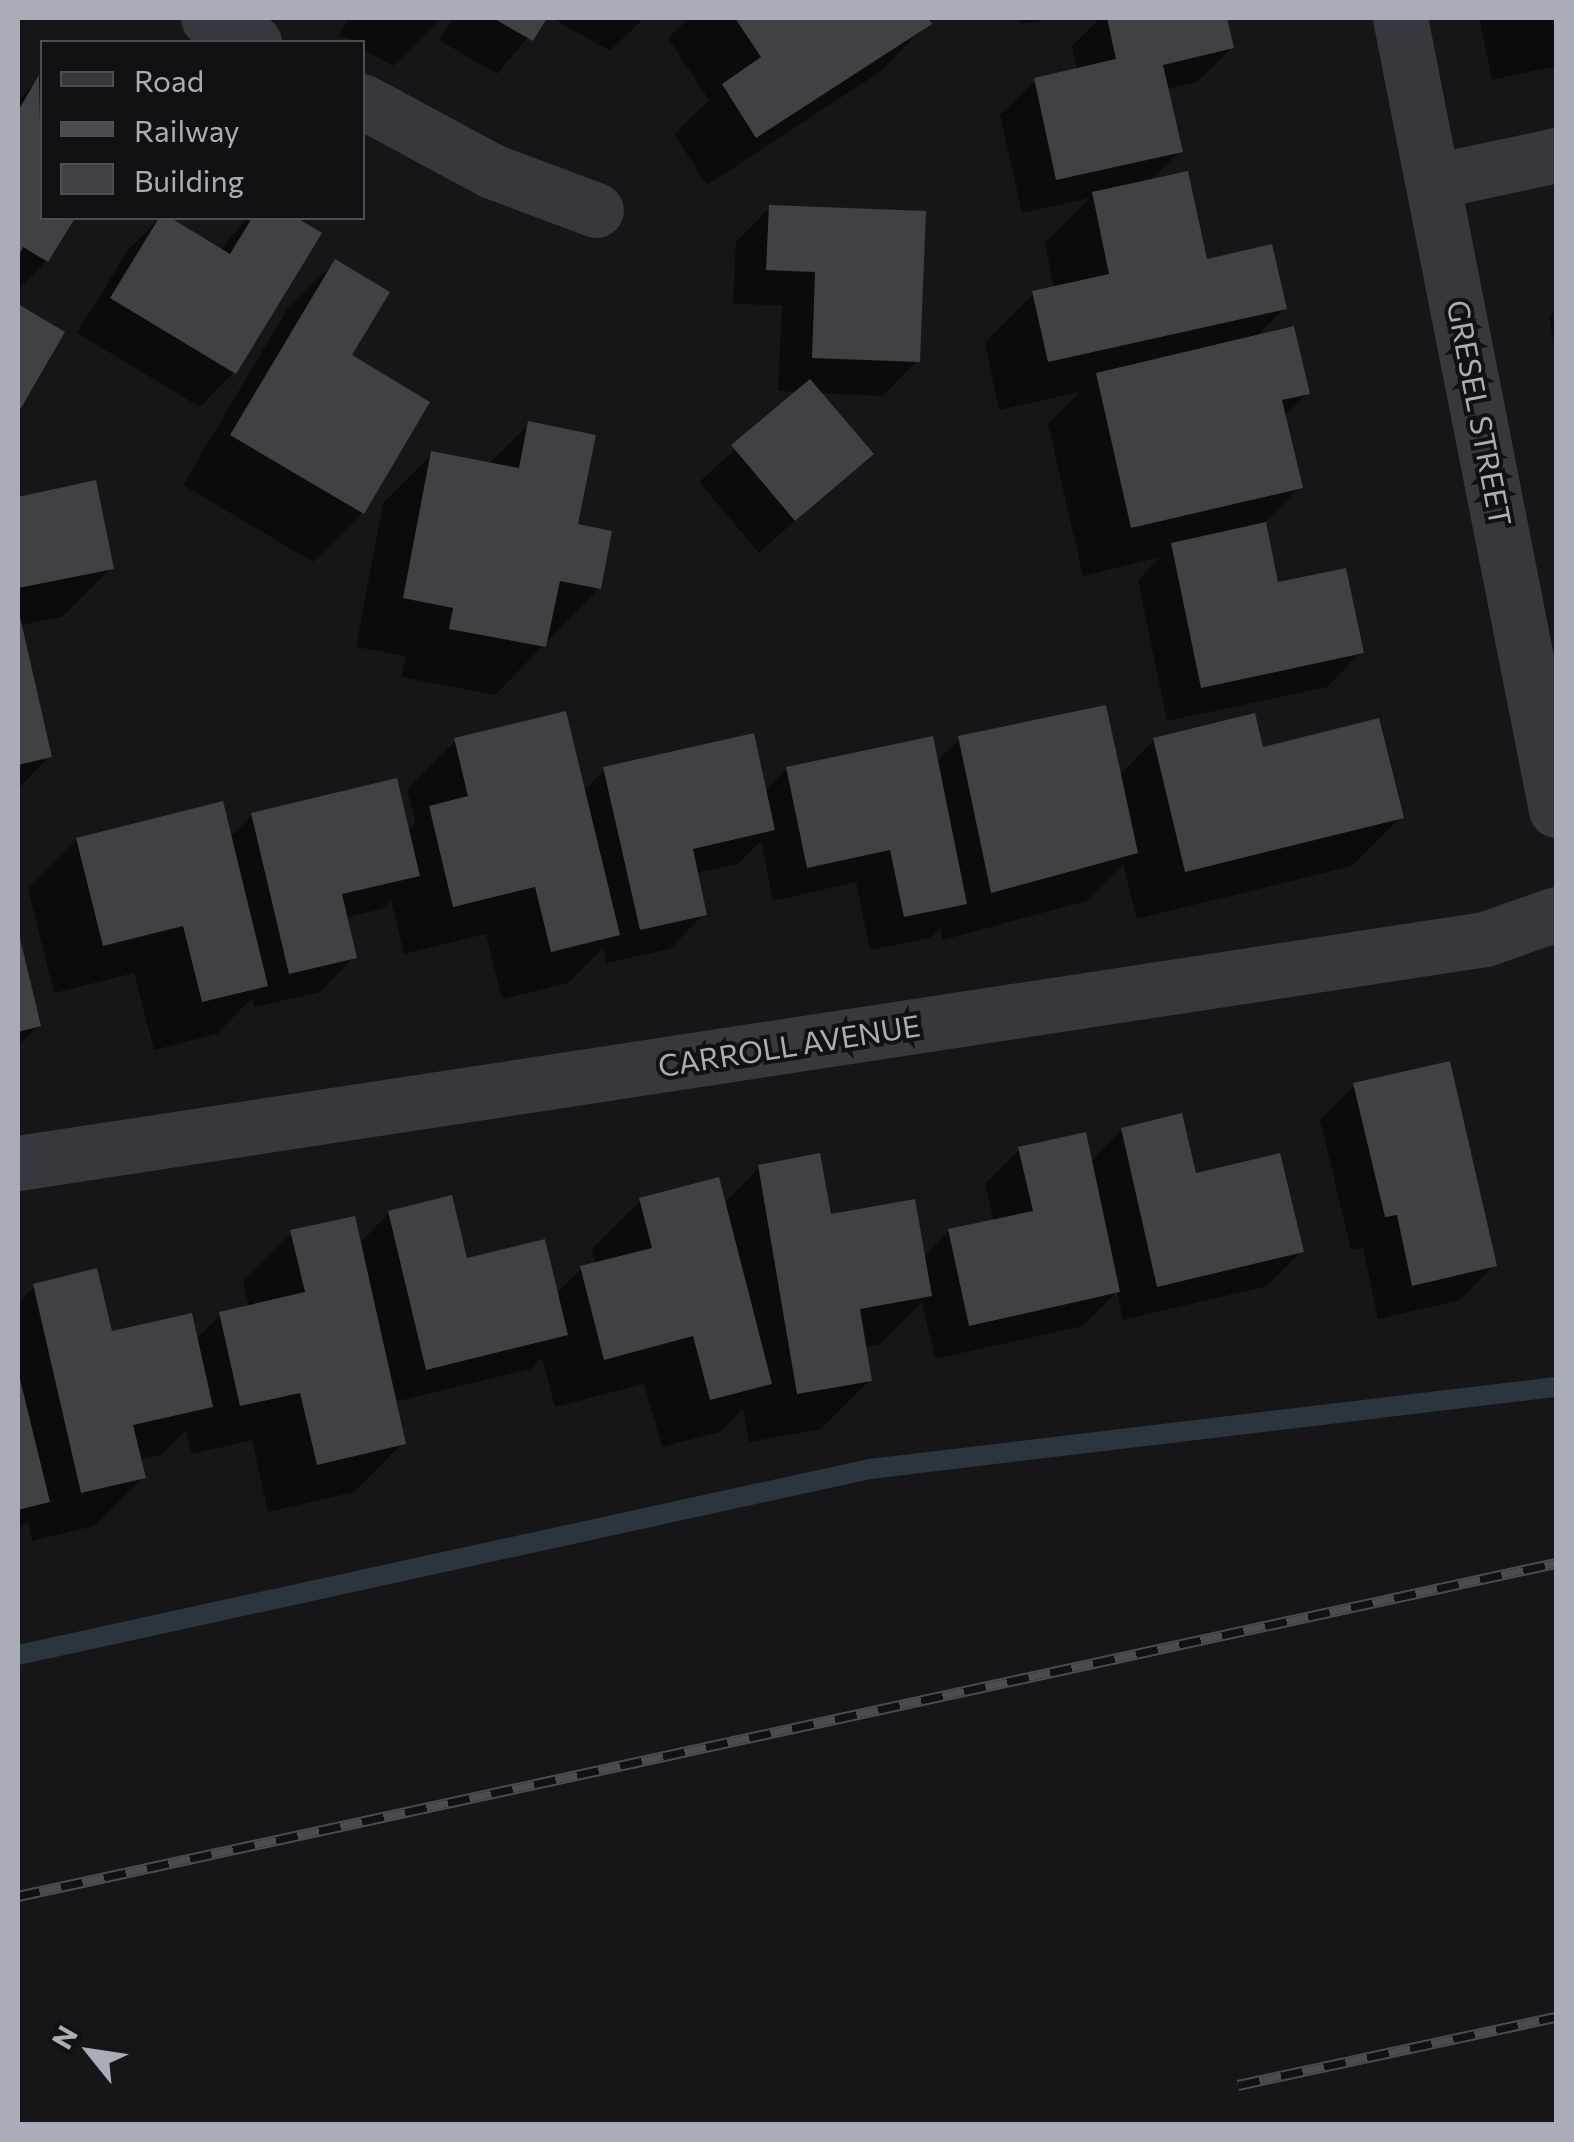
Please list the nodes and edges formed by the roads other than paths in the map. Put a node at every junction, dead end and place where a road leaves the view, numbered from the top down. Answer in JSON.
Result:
{"nodes":[{"id":1,"x":208,"y":18,"type":"edge"},
{"id":2,"x":1400,"y":18,"type":"edge"},
{"id":3,"x":250,"y":40,"type":"edge"},
{"id":4,"x":365,"y":103,"type":"edge"},
{"id":5,"x":1556,"y":155,"type":"edge"},
{"id":6,"x":1435,"y":182,"type":"junction"},
{"id":7,"x":596,"y":210,"type":"dead end"},
{"id":8,"x":1556,"y":810,"type":"edge"},
{"id":9,"x":1556,"y":914,"type":"edge"},
{"id":10,"x":18,"y":1162,"type":"edge"}],
"edges":[{"from":1,"to":3,"type":"street"},
{"from":2,"to":6,"type":"street","name":"GRESEL STREET"},
{"from":4,"to":7,"type":"street"},
{"from":5,"to":6,"type":"street"},
{"from":6,"to":8,"type":"street","name":"GRESEL STREET"},
{"from":9,"to":10,"type":"street","name":"CARROLL AVENUE"}]}
